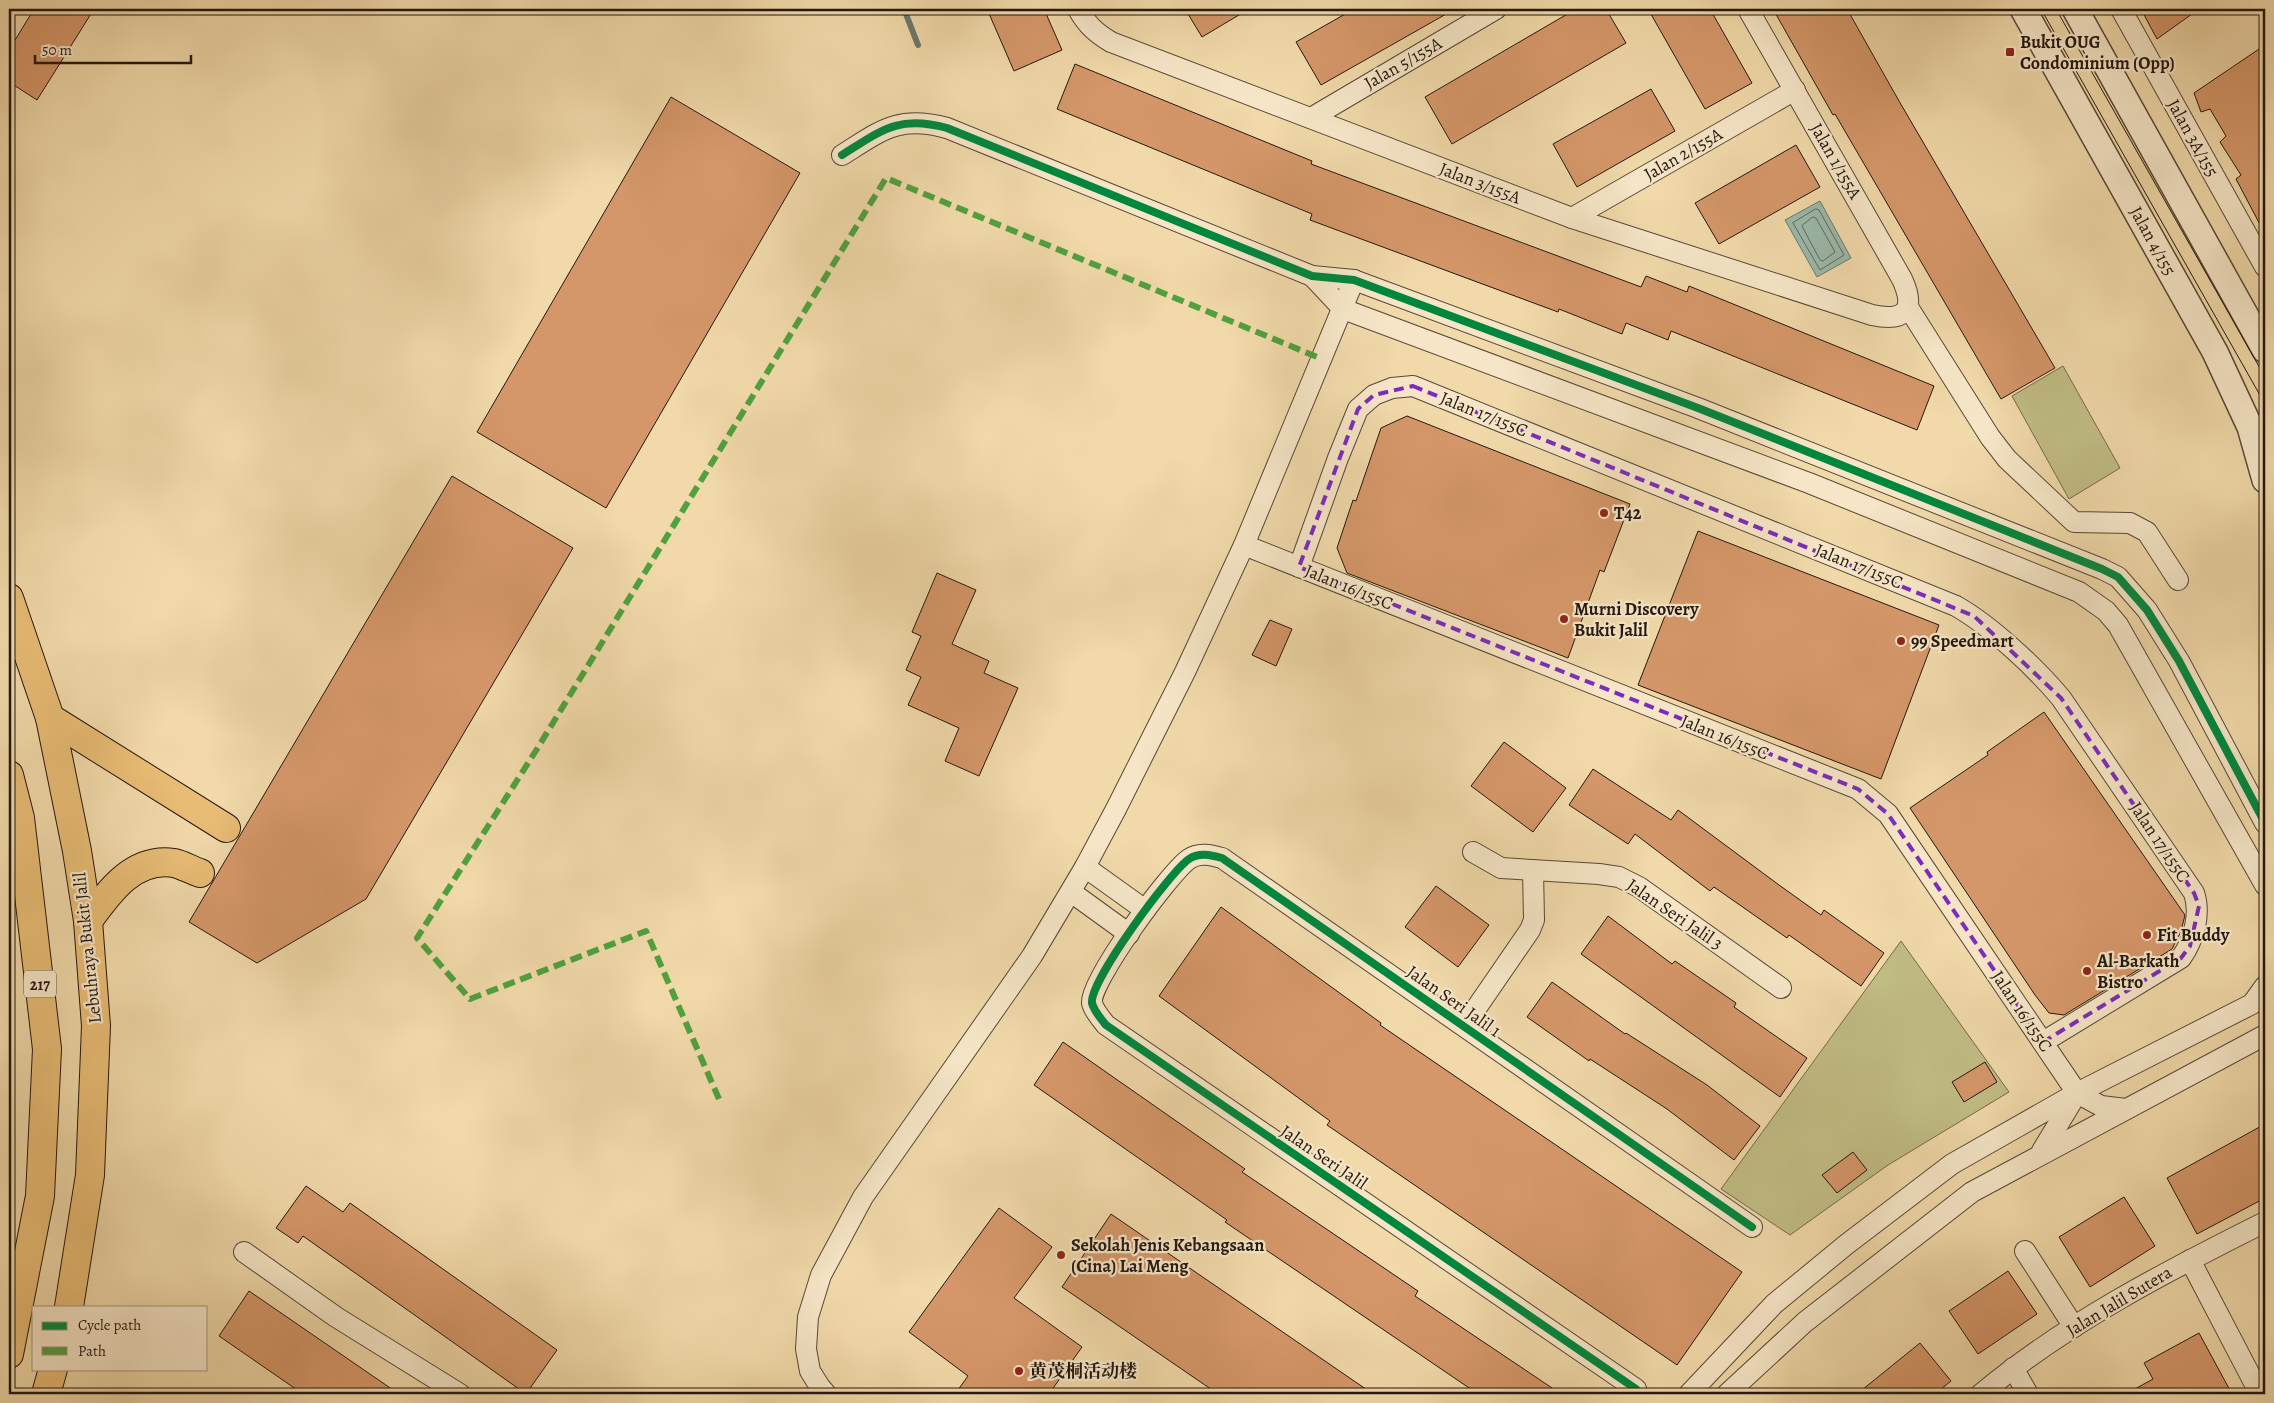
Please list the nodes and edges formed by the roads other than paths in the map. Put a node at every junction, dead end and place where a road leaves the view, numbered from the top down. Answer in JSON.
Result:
{"nodes":[{"id":1,"x":1078,"y":9,"type":"edge"},
{"id":2,"x":1496,"y":9,"type":"edge"},
{"id":3,"x":1748,"y":9,"type":"edge"},
{"id":4,"x":2023,"y":9,"type":"edge"},
{"id":5,"x":2075,"y":9,"type":"edge"},
{"id":6,"x":2121,"y":9,"type":"edge"},
{"id":7,"x":1795,"y":90,"type":"junction"},
{"id":8,"x":1311,"y":118,"type":"junction"},
{"id":9,"x":842,"y":156,"type":"dead end"},
{"id":10,"x":1572,"y":218,"type":"junction"},
{"id":11,"x":2265,"y":267,"type":"edge"},
{"id":12,"x":1312,"y":276,"type":"junction"},
{"id":13,"x":1354,"y":280,"type":"junction"},
{"id":14,"x":1343,"y":309,"type":"junction"},
{"id":15,"x":1904,"y":311,"type":"junction"},
{"id":16,"x":2265,"y":350,"type":"edge"},
{"id":17,"x":2265,"y":480,"type":"edge"},
{"id":18,"x":1244,"y":545,"type":"junction"},
{"id":19,"x":1299,"y":568,"type":"junction"},
{"id":20,"x":2178,"y":580,"type":"dead end"},
{"id":21,"x":9,"y":598,"type":"edge"},
{"id":22,"x":50,"y":718,"type":"junction"},
{"id":23,"x":9,"y":775,"type":"edge"},
{"id":24,"x":2265,"y":823,"type":"edge"},
{"id":25,"x":226,"y":828,"type":"dead end"},
{"id":26,"x":1473,"y":852,"type":"dead end"},
{"id":27,"x":1085,"y":867,"type":"junction"},
{"id":28,"x":1533,"y":870,"type":"junction"},
{"id":29,"x":200,"y":873,"type":"dead end"},
{"id":30,"x":2265,"y":885,"type":"edge"},
{"id":31,"x":1071,"y":892,"type":"junction"},
{"id":32,"x":1145,"y":910,"type":"junction"},
{"id":33,"x":88,"y":922,"type":"junction"},
{"id":34,"x":1129,"y":934,"type":"junction"},
{"id":35,"x":2265,"y":986,"type":"edge"},
{"id":36,"x":1781,"y":988,"type":"dead end"},
{"id":37,"x":1464,"y":1026,"type":"junction"},
{"id":38,"x":2265,"y":1035,"type":"edge"},
{"id":39,"x":2043,"y":1042,"type":"junction"},
{"id":40,"x":2076,"y":1093,"type":"junction"},
{"id":41,"x":2126,"y":1109,"type":"junction"},
{"id":42,"x":2039,"y":1155,"type":"junction"},
{"id":43,"x":2265,"y":1222,"type":"edge"},
{"id":44,"x":1752,"y":1227,"type":"dead end"},
{"id":45,"x":2025,"y":1251,"type":"dead end"},
{"id":46,"x":244,"y":1252,"type":"dead end"},
{"id":47,"x":2190,"y":1260,"type":"junction"},
{"id":48,"x":26,"y":1276,"type":"junction"},
{"id":49,"x":69,"y":1306,"type":"edge"},
{"id":50,"x":9,"y":1308,"type":"edge"},
{"id":51,"x":2074,"y":1327,"type":"junction"},
{"id":52,"x":9,"y":1354,"type":"edge"},
{"id":53,"x":1713,"y":1368,"type":"junction"},
{"id":54,"x":2013,"y":1368,"type":"junction"},
{"id":55,"x":53,"y":1370,"type":"edge"},
{"id":56,"x":1636,"y":1389,"type":"dead end"},
{"id":57,"x":1729,"y":1393,"type":"edge"},
{"id":58,"x":46,"y":1394,"type":"edge"},
{"id":59,"x":460,"y":1394,"type":"edge"},
{"id":60,"x":826,"y":1394,"type":"edge"},
{"id":61,"x":1689,"y":1394,"type":"edge"},
{"id":62,"x":1708,"y":1394,"type":"edge"},
{"id":63,"x":1981,"y":1394,"type":"edge"},
{"id":64,"x":2028,"y":1394,"type":"edge"},
{"id":65,"x":2260,"y":1394,"type":"edge"}],
"edges":[{"from":1,"to":8,"type":"street","name":"Jalan 3/155A"},
{"from":2,"to":8,"type":"street","name":"Jalan 5/155A"},
{"from":3,"to":7,"type":"street","name":"Jalan 1/155A"},
{"from":4,"to":17,"type":"street","name":"Jalan 4/155"},
{"from":5,"to":16,"type":"street"},
{"from":6,"to":11,"type":"street","name":"Jalan 3A/155"},
{"from":7,"to":10,"type":"street","name":"Jalan 2/155A"},
{"from":7,"to":15,"type":"street","name":"Jalan 1/155A"},
{"from":8,"to":10,"type":"street","name":"Jalan 3/155A"},
{"from":9,"to":12,"type":"street"},
{"from":10,"to":15,"type":"street","name":"Jalan 3/155A"},
{"from":12,"to":13,"type":"street"},
{"from":12,"to":14,"type":"street"},
{"from":13,"to":14,"type":"street"},
{"from":13,"to":24,"type":"street"},
{"from":14,"to":18,"type":"street"},
{"from":14,"to":30,"type":"street"},
{"from":15,"to":20,"type":"street"},
{"from":18,"to":19,"type":"street","name":"Jalan 16/155C"},
{"from":18,"to":27,"type":"street"},
{"from":19,"to":39,"type":"street","name":"Jalan 16/155C"},
{"from":19,"to":39,"type":"street","name":"Jalan 17/155C"},
{"from":21,"to":22,"type":"highway","name":"Lebuhraya Bukit Jalil"},
{"from":22,"to":25,"type":"highway"},
{"from":22,"to":33,"type":"highway","name":"Lebuhraya Bukit Jalil"},
{"from":23,"to":48,"type":"highway","number":"217"},
{"from":26,"to":28,"type":"street","name":"Jalan Seri Jalil 3"},
{"from":27,"to":31,"type":"street"},
{"from":27,"to":32,"type":"street"},
{"from":28,"to":36,"type":"street","name":"Jalan Seri Jalil 3"},
{"from":28,"to":37,"type":"street"},
{"from":29,"to":33,"type":"highway"},
{"from":31,"to":34,"type":"street"},
{"from":31,"to":60,"type":"street"},
{"from":32,"to":34,"type":"street","name":"Jalan Seri Jalil"},
{"from":32,"to":37,"type":"street","name":"Jalan Seri Jalil 1"},
{"from":33,"to":49,"type":"highway","name":"Lebuhraya Bukit Jalil"},
{"from":34,"to":56,"type":"street","name":"Jalan Seri Jalil"},
{"from":35,"to":40,"type":"street"},
{"from":37,"to":44,"type":"street","name":"Jalan Seri Jalil 1"},
{"from":38,"to":41,"type":"street"},
{"from":39,"to":40,"type":"street","name":"Jalan 16/155C"},
{"from":40,"to":41,"type":"street"},
{"from":40,"to":42,"type":"street"},
{"from":40,"to":53,"type":"street"},
{"from":41,"to":42,"type":"street"},
{"from":42,"to":57,"type":"street"},
{"from":43,"to":47,"type":"street","name":"Jalan Jalil Sutera"},
{"from":45,"to":51,"type":"street"},
{"from":46,"to":59,"type":"street"},
{"from":47,"to":51,"type":"street","name":"Jalan Jalil Sutera"},
{"from":47,"to":65,"type":"street"},
{"from":48,"to":50,"type":"highway"},
{"from":48,"to":52,"type":"highway","number":"217"},
{"from":51,"to":54,"type":"street","name":"Jalan Jalil Sutera"},
{"from":53,"to":61,"type":"street"},
{"from":53,"to":62,"type":"street"},
{"from":54,"to":63,"type":"street","name":"Jalan Jalil Sutera"},
{"from":54,"to":64,"type":"street"},
{"from":55,"to":58,"type":"highway"}]}
